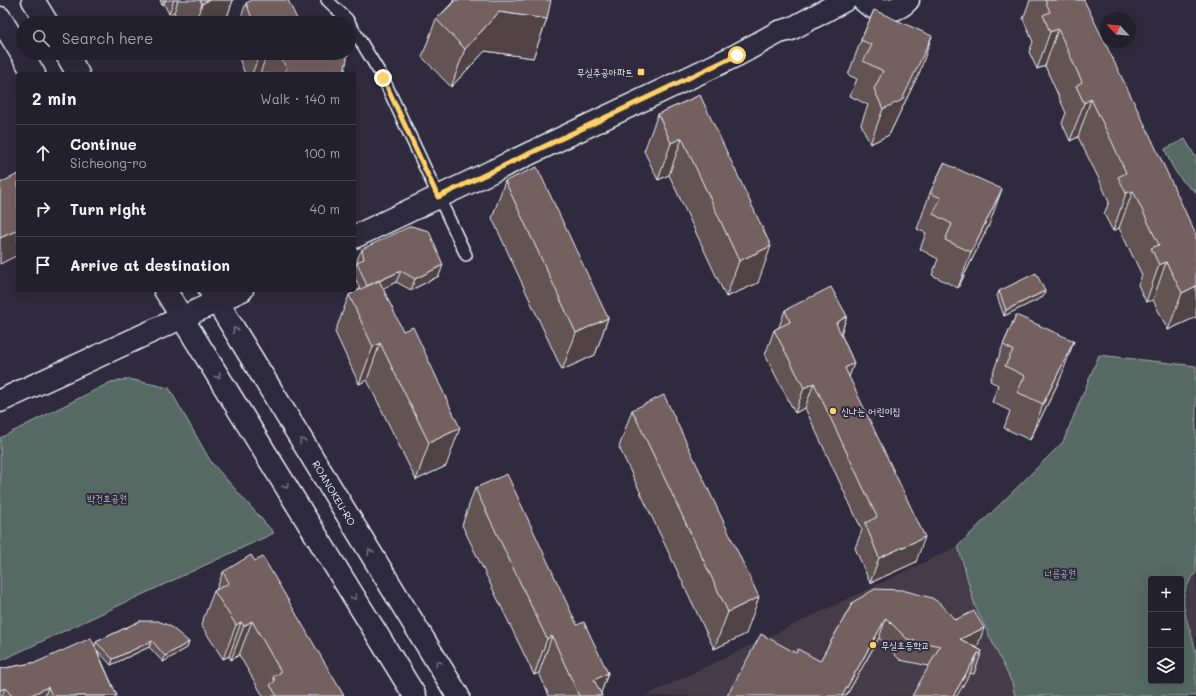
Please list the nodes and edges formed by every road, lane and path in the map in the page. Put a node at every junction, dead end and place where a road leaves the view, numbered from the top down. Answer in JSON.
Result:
{"nodes":[{"id":1,"x":33,"y":0,"type":"edge"},
{"id":2,"x":327,"y":0,"type":"edge"},
{"id":3,"x":825,"y":0,"type":"edge"},
{"id":4,"x":845,"y":0,"type":"edge"},
{"id":5,"x":863,"y":0,"type":"edge"},
{"id":6,"x":908,"y":0,"type":"edge"},
{"id":7,"x":43,"y":16,"type":"edge"},
{"id":8,"x":344,"y":16,"type":"edge"},
{"id":9,"x":0,"y":18,"type":"edge"},
{"id":10,"x":779,"y":32,"type":"junction"},
{"id":11,"x":356,"y":34,"type":"edge"},
{"id":12,"x":16,"y":44,"type":"edge"},
{"id":13,"x":26,"y":60,"type":"edge"},
{"id":14,"x":70,"y":60,"type":"edge"},
{"id":15,"x":33,"y":72,"type":"edge"},
{"id":16,"x":77,"y":72,"type":"edge"},
{"id":17,"x":438,"y":197,"type":"junction"},
{"id":18,"x":356,"y":236,"type":"edge"},
{"id":19,"x":466,"y":255,"type":"dead end"},
{"id":20,"x":167,"y":292,"type":"edge"},
{"id":21,"x":233,"y":292,"type":"edge"},
{"id":22,"x":214,"y":296,"type":"edge"},
{"id":23,"x":183,"y":318,"type":"junction"},
{"id":24,"x":0,"y":401,"type":"edge"},
{"id":25,"x":415,"y":696,"type":"edge"},
{"id":26,"x":458,"y":696,"type":"edge"}],
"edges":[{"from":1,"to":7,"type":"street"},
{"from":2,"to":8,"type":"lane"},
{"from":3,"to":10,"type":"street"},
{"from":4,"to":10,"type":"street"},
{"from":5,"to":6,"type":"street"},
{"from":9,"to":12,"type":"street"},
{"from":10,"to":17,"type":"street"},
{"from":11,"to":17,"type":"lane"},
{"from":13,"to":15,"type":"street"},
{"from":14,"to":16,"type":"street"},
{"from":17,"to":18,"type":"street"},
{"from":17,"to":19,"type":"lane"},
{"from":20,"to":23,"type":"street"},
{"from":21,"to":22,"type":"street"},
{"from":22,"to":23,"type":"street"},
{"from":26,"to":22,"type":"street","name":"ROANOKEU-RO","one_way":true},
{"from":23,"to":24,"type":"street"},
{"from":23,"to":25,"type":"street","one_way":true}]}
